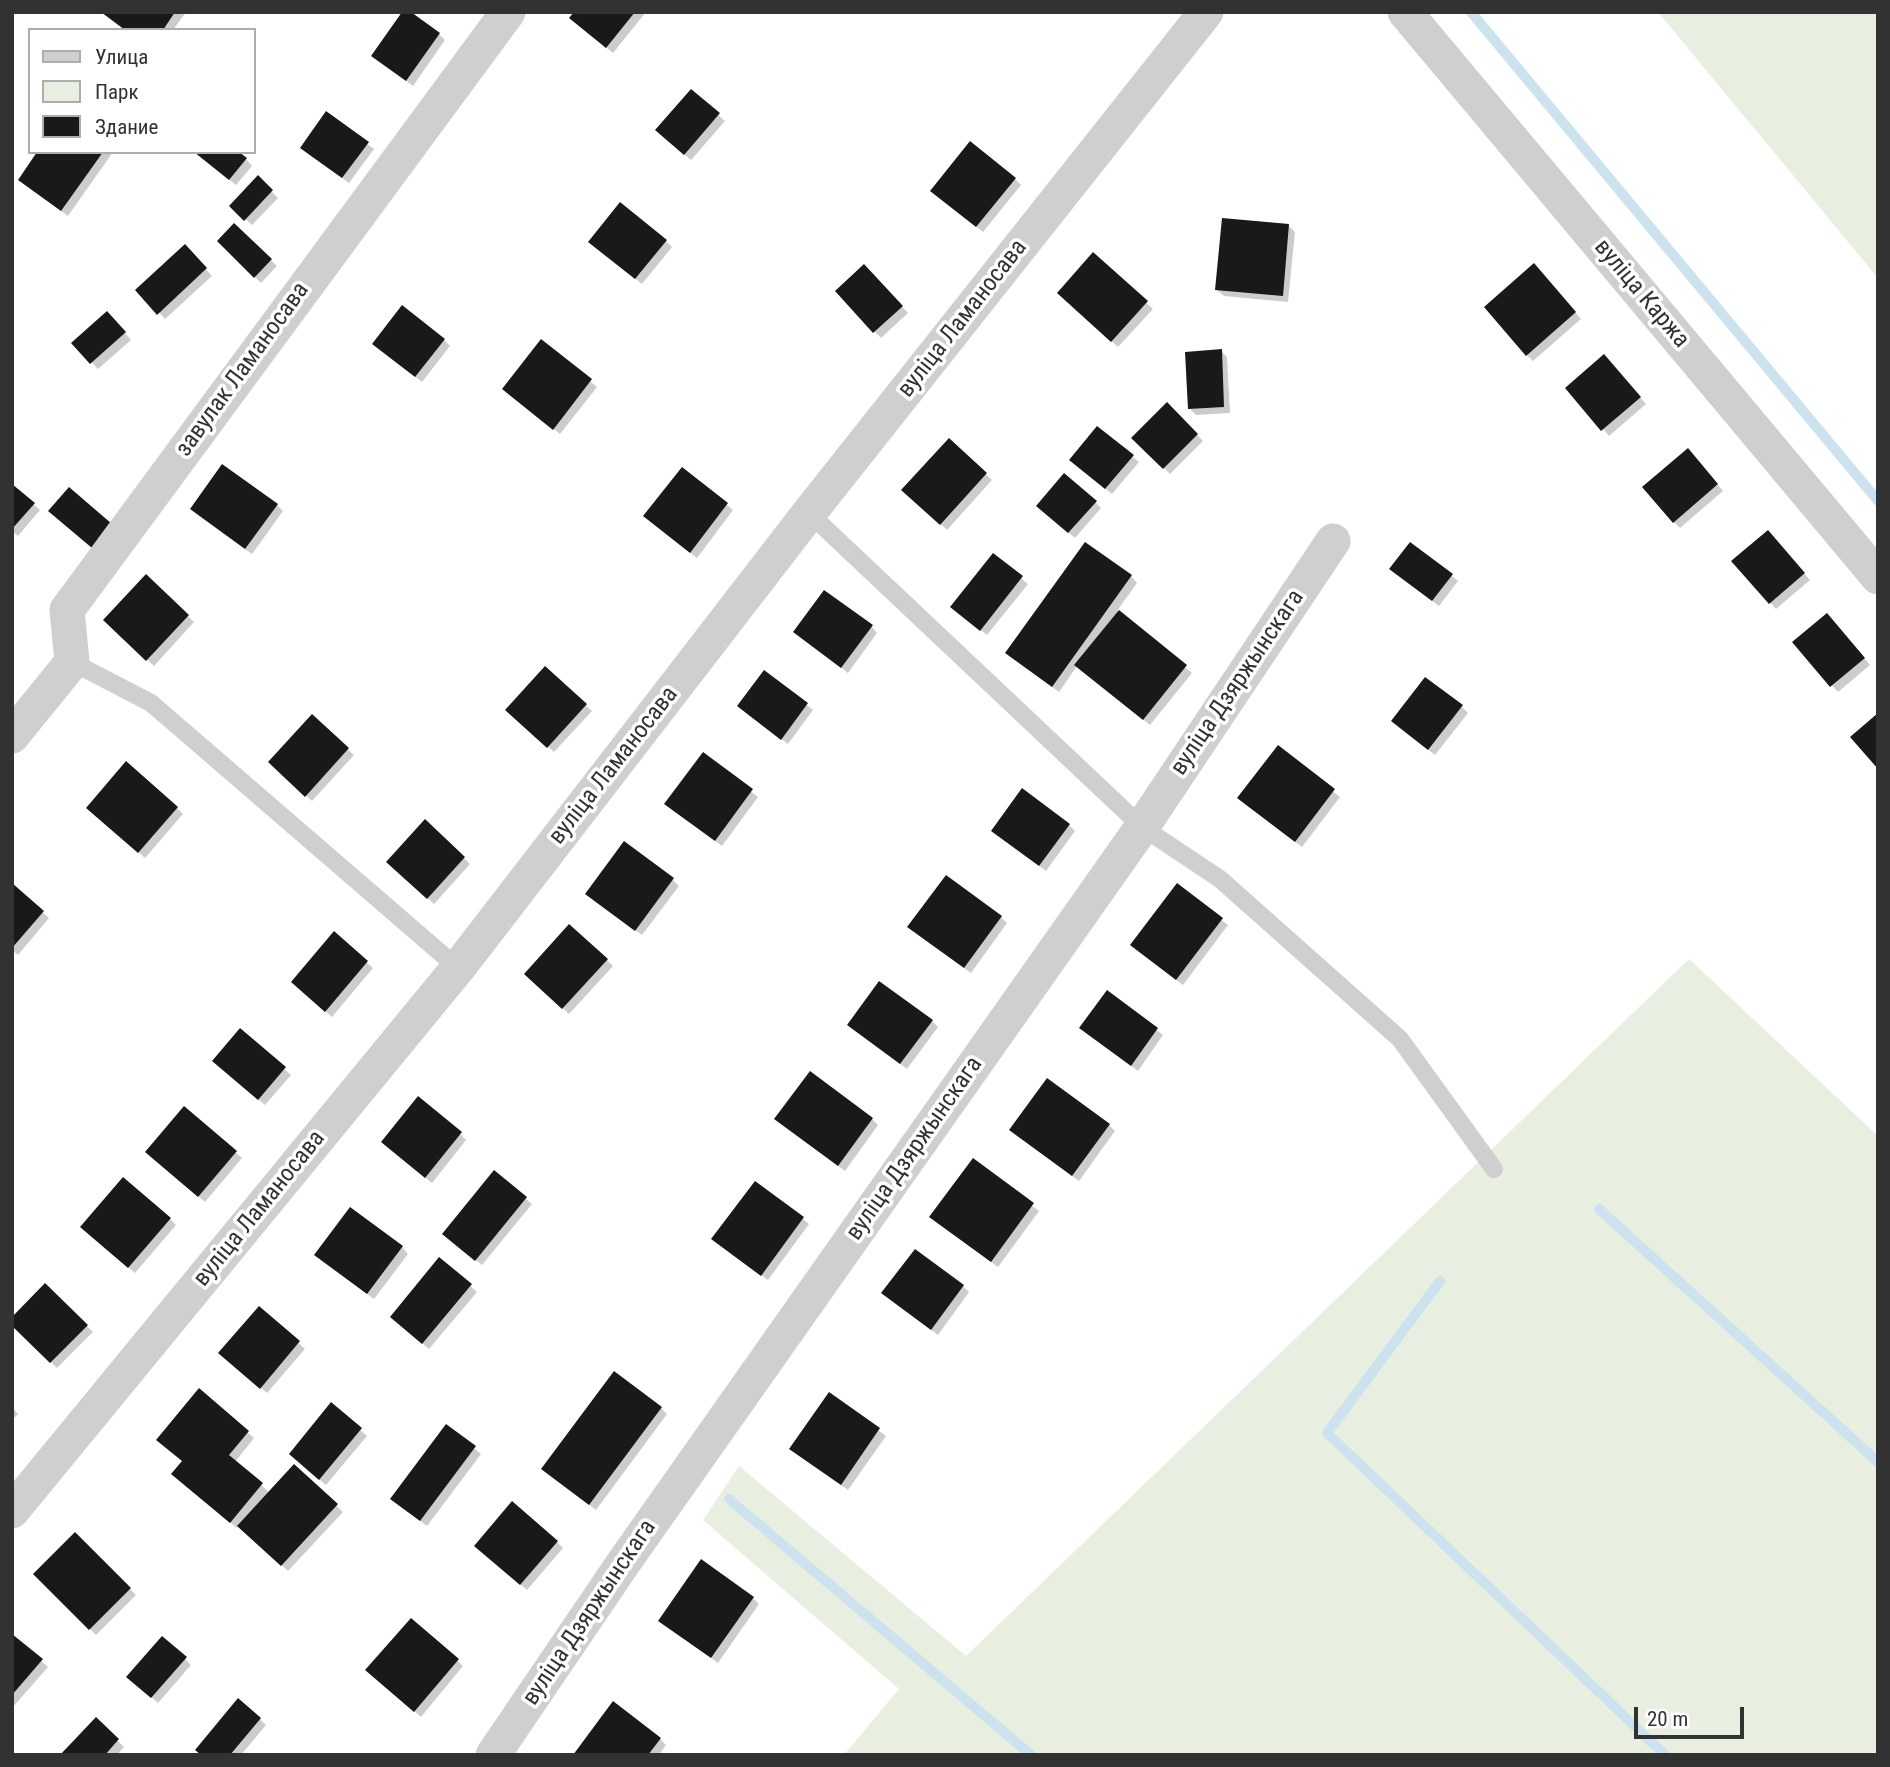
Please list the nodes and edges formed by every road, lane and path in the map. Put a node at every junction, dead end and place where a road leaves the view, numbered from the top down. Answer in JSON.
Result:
{"nodes":[{"id":1,"x":508,"y":12,"type":"edge"},
{"id":2,"x":1206,"y":12,"type":"edge"},
{"id":3,"x":1405,"y":12,"type":"edge"},
{"id":4,"x":809,"y":513,"type":"junction"},
{"id":5,"x":1334,"y":541,"type":"dead end"},
{"id":6,"x":1878,"y":577,"type":"edge"},
{"id":7,"x":72,"y":662,"type":"junction"},
{"id":8,"x":12,"y":736,"type":"edge"},
{"id":9,"x":1142,"y":827,"type":"junction"},
{"id":10,"x":458,"y":968,"type":"junction"},
{"id":11,"x":1494,"y":1169,"type":"dead end"},
{"id":12,"x":12,"y":1511,"type":"edge"},
{"id":13,"x":493,"y":1755,"type":"edge"}],
"edges":[{"from":1,"to":7,"type":"street","name":"завулак Ламаносава"},
{"from":2,"to":4,"type":"street","name":"вуліца Ламаносава"},
{"from":3,"to":6,"type":"street","name":"вуліца Каржа"},
{"from":4,"to":9,"type":"lane"},
{"from":4,"to":10,"type":"street","name":"вуліца Ламаносава"},
{"from":5,"to":9,"type":"street","name":"вуліца Дзяржынскага"},
{"from":7,"to":8,"type":"street"},
{"from":7,"to":10,"type":"lane"},
{"from":9,"to":11,"type":"lane"},
{"from":9,"to":13,"type":"street","name":"вуліца Дзяржынскага"},
{"from":10,"to":12,"type":"street","name":"вуліца Ламаносава"}]}
